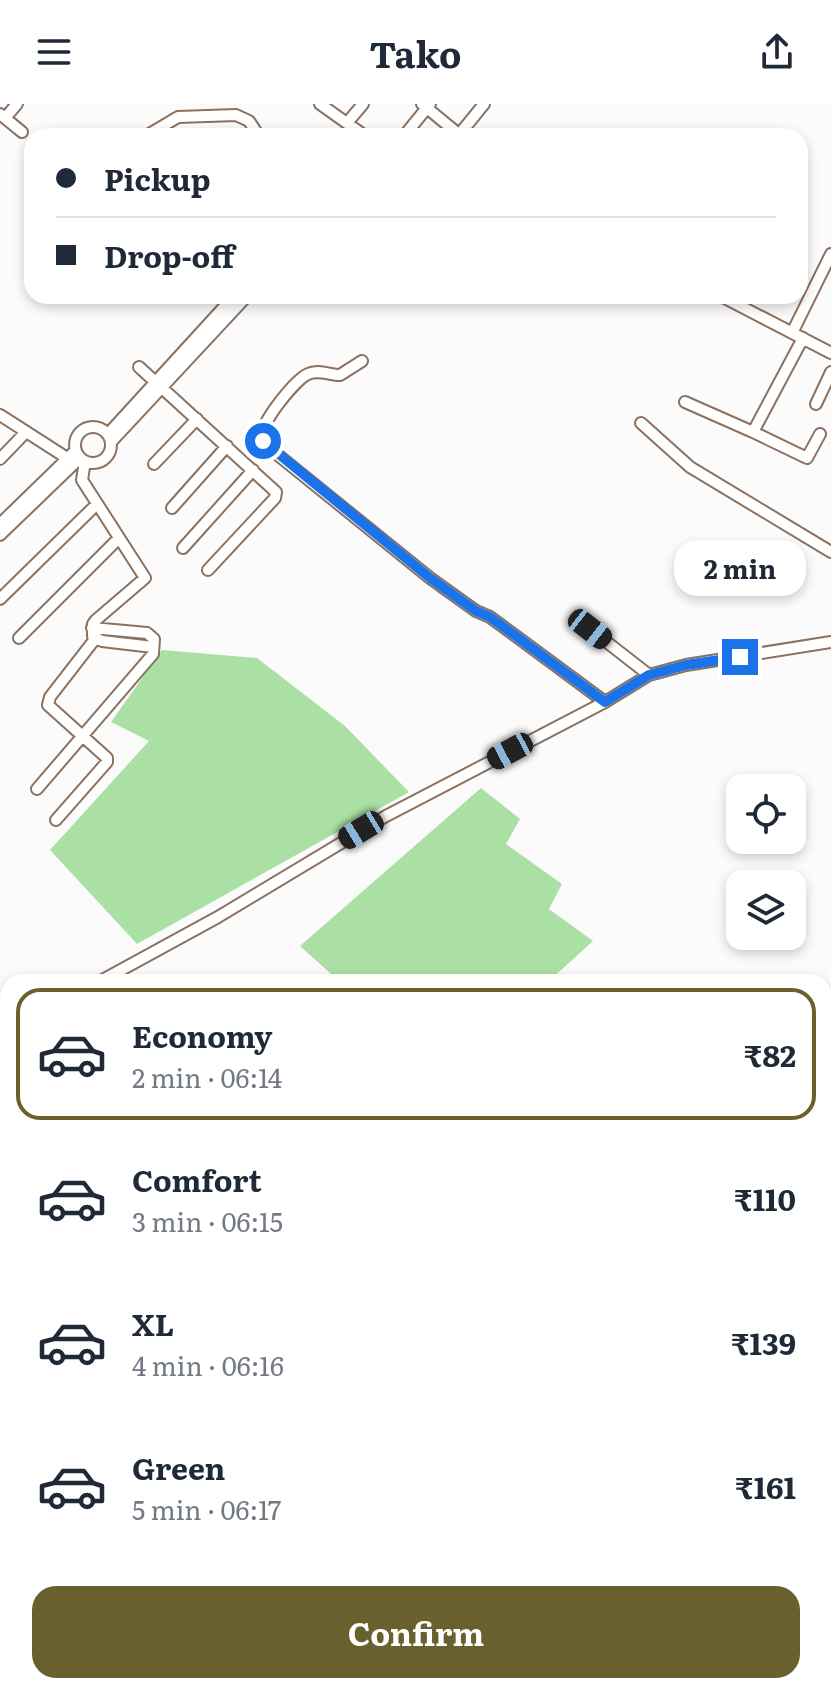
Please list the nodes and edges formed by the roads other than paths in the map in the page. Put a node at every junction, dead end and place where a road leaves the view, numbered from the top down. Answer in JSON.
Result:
{"nodes":[{"id":1,"x":17,"y":104,"type":"edge"},
{"id":2,"x":320,"y":104,"type":"edge"},
{"id":3,"x":363,"y":104,"type":"edge"},
{"id":4,"x":484,"y":104,"type":"edge"},
{"id":5,"x":425,"y":105,"type":"edge"},
{"id":6,"x":2,"y":116,"type":"edge"},
{"id":7,"x":347,"y":123,"type":"junction"},
{"id":8,"x":159,"y":128,"type":"edge"},
{"id":9,"x":253,"y":128,"type":"edge"},
{"id":10,"x":354,"y":128,"type":"edge"},
{"id":11,"x":403,"y":128,"type":"edge"},
{"id":12,"x":409,"y":128,"type":"edge"},
{"id":13,"x":451,"y":128,"type":"edge"},
{"id":14,"x":465,"y":128,"type":"edge"},
{"id":15,"x":22,"y":132,"type":"dead end"},
{"id":16,"x":831,"y":254,"type":"edge"},
{"id":17,"x":227,"y":304,"type":"edge"},
{"id":18,"x":239,"y":304,"type":"edge"},
{"id":19,"x":746,"y":304,"type":"edge"},
{"id":20,"x":797,"y":336,"type":"junction"},
{"id":21,"x":831,"y":353,"type":"edge"},
{"id":22,"x":362,"y":361,"type":"dead end"},
{"id":23,"x":139,"y":367,"type":"dead end"},
{"id":24,"x":831,"y":372,"type":"edge"},
{"id":25,"x":159,"y":385,"type":"junction"},
{"id":26,"x":685,"y":402,"type":"dead end"},
{"id":27,"x":816,"y":404,"type":"dead end"},
{"id":28,"x":0,"y":415,"type":"edge"},
{"id":29,"x":197,"y":419,"type":"junction"},
{"id":30,"x":641,"y":423,"type":"dead end"},
{"id":31,"x":26,"y":432,"type":"junction"},
{"id":32,"x":753,"y":432,"type":"junction"},
{"id":33,"x":820,"y":434,"type":"dead end"},
{"id":34,"x":110,"y":438,"type":"junction"},
{"id":35,"x":227,"y":446,"type":"junction"},
{"id":36,"x":77,"y":457,"type":"junction"},
{"id":37,"x":0,"y":459,"type":"edge"},
{"id":38,"x":154,"y":464,"type":"dead end"},
{"id":39,"x":253,"y":470,"type":"junction"},
{"id":40,"x":97,"y":504,"type":"junction"},
{"id":41,"x":172,"y":508,"type":"dead end"},
{"id":42,"x":0,"y":524,"type":"edge"},
{"id":43,"x":0,"y":535,"type":"edge"},
{"id":44,"x":119,"y":538,"type":"junction"},
{"id":45,"x":183,"y":548,"type":"dead end"},
{"id":46,"x":831,"y":552,"type":"edge"},
{"id":47,"x":208,"y":570,"type":"dead end"},
{"id":48,"x":0,"y":599,"type":"edge"},
{"id":49,"x":590,"y":629,"type":"dead end"},
{"id":50,"x":94,"y":634,"type":"junction"},
{"id":51,"x":19,"y":638,"type":"dead end"},
{"id":52,"x":831,"y":642,"type":"edge"},
{"id":53,"x":649,"y":675,"type":"junction"},
{"id":54,"x":605,"y":702,"type":"junction"},
{"id":55,"x":83,"y":736,"type":"junction"},
{"id":56,"x":37,"y":789,"type":"dead end"},
{"id":57,"x":56,"y":820,"type":"dead end"},
{"id":58,"x":114,"y":974,"type":"edge"}],
"edges":[{"from":1,"to":6,"type":"street"},
{"from":2,"to":7,"type":"street"},
{"from":3,"to":7,"type":"street"},
{"from":4,"to":14,"type":"street"},
{"from":5,"to":11,"type":"street"},
{"from":5,"to":12,"type":"street"},
{"from":5,"to":13,"type":"street"},
{"from":6,"to":15,"type":"street"},
{"from":7,"to":10,"type":"street"},
{"from":8,"to":9,"type":"street"},
{"from":16,"to":20,"type":"street"},
{"from":17,"to":25,"type":"street"},
{"from":18,"to":25,"type":"street"},
{"from":19,"to":20,"type":"street"},
{"from":20,"to":21,"type":"street"},
{"from":20,"to":32,"type":"street"},
{"from":22,"to":54,"type":"street"},
{"from":23,"to":25,"type":"street"},
{"from":24,"to":27,"type":"street"},
{"from":25,"to":29,"type":"street"},
{"from":25,"to":34,"type":"street"},
{"from":26,"to":32,"type":"street"},
{"from":28,"to":31,"type":"street"},
{"from":29,"to":35,"type":"street"},
{"from":29,"to":38,"type":"street"},
{"from":30,"to":46,"type":"street"},
{"from":31,"to":36,"type":"street"},
{"from":31,"to":37,"type":"street"},
{"from":32,"to":33,"type":"street"},
{"from":34,"to":36,"type":"street"},
{"from":34,"to":36,"type":"street"},
{"from":35,"to":39,"type":"street"},
{"from":35,"to":41,"type":"street"},
{"from":36,"to":40,"type":"street"},
{"from":36,"to":42,"type":"street"},
{"from":36,"to":43,"type":"street"},
{"from":39,"to":45,"type":"street"},
{"from":39,"to":47,"type":"street"},
{"from":40,"to":44,"type":"street"},
{"from":40,"to":48,"type":"street"},
{"from":44,"to":50,"type":"street"},
{"from":44,"to":51,"type":"street"},
{"from":49,"to":53,"type":"street"},
{"from":50,"to":55,"type":"street"},
{"from":50,"to":55,"type":"street"},
{"from":52,"to":53,"type":"street"},
{"from":53,"to":54,"type":"street"},
{"from":54,"to":58,"type":"street"},
{"from":55,"to":56,"type":"street"},
{"from":55,"to":57,"type":"street"}]}
